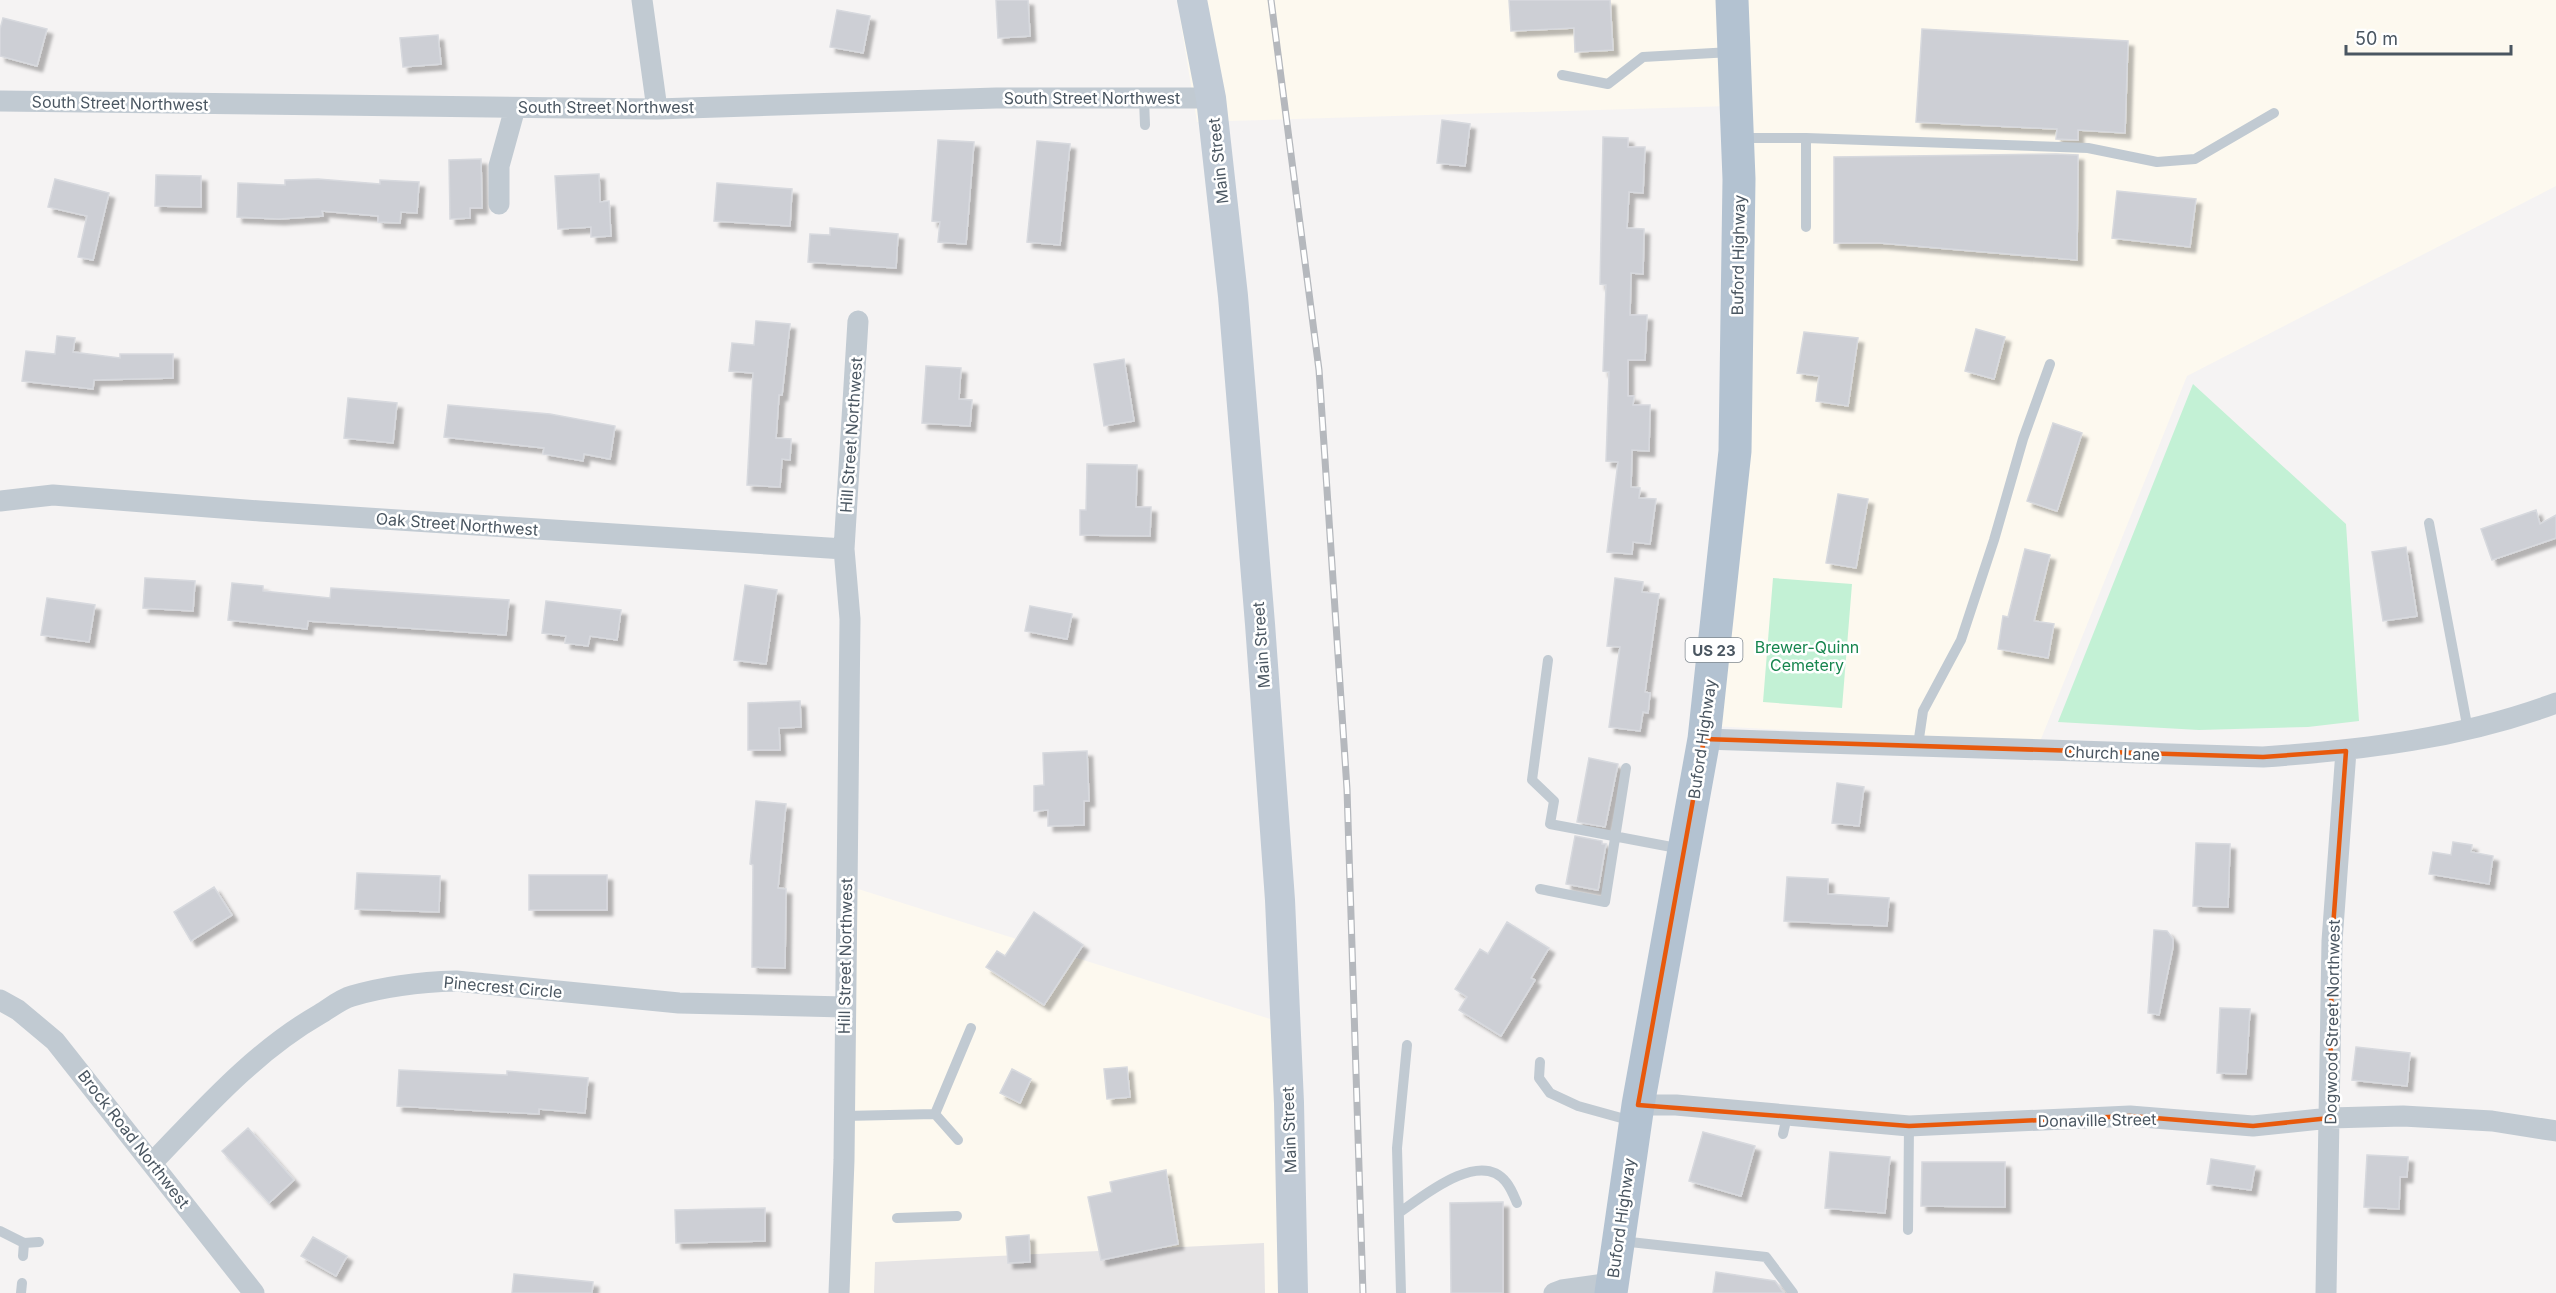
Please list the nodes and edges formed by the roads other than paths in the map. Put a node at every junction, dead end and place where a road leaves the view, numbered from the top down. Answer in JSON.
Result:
{"nodes":[{"id":1,"x":642,"y":0,"type":"edge"},
{"id":2,"x":1192,"y":0,"type":"edge"},
{"id":3,"x":1732,"y":0,"type":"edge"},
{"id":4,"x":1734,"y":52,"type":"junction"},
{"id":5,"x":1562,"y":75,"type":"dead end"},
{"id":6,"x":1211,"y":98,"type":"junction"},
{"id":7,"x":1144,"y":99,"type":"junction"},
{"id":8,"x":0,"y":101,"type":"edge"},
{"id":9,"x":515,"y":108,"type":"junction"},
{"id":10,"x":657,"y":109,"type":"junction"},
{"id":11,"x":2274,"y":113,"type":"dead end"},
{"id":12,"x":1145,"y":125,"type":"dead end"},
{"id":13,"x":1738,"y":138,"type":"junction"},
{"id":14,"x":1806,"y":138,"type":"junction"},
{"id":15,"x":499,"y":204,"type":"dead end"},
{"id":16,"x":1806,"y":227,"type":"dead end"},
{"id":17,"x":858,"y":321,"type":"dead end"},
{"id":18,"x":2050,"y":364,"type":"dead end"},
{"id":19,"x":0,"y":501,"type":"edge"},
{"id":20,"x":2429,"y":523,"type":"dead end"},
{"id":21,"x":844,"y":549,"type":"junction"},
{"id":22,"x":1548,"y":660,"type":"dead end"},
{"id":23,"x":2556,"y":703,"type":"edge"},
{"id":24,"x":2468,"y":730,"type":"junction"},
{"id":25,"x":1704,"y":740,"type":"junction"},
{"id":26,"x":1918,"y":745,"type":"junction"},
{"id":27,"x":2346,"y":751,"type":"junction"},
{"id":28,"x":1626,"y":768,"type":"dead end"},
{"id":29,"x":1615,"y":837,"type":"junction"},
{"id":30,"x":1684,"y":850,"type":"junction"},
{"id":31,"x":1540,"y":890,"type":"dead end"},
{"id":32,"x":0,"y":1000,"type":"edge"},
{"id":33,"x":845,"y":1007,"type":"junction"},
{"id":34,"x":971,"y":1028,"type":"dead end"},
{"id":35,"x":1407,"y":1045,"type":"dead end"},
{"id":36,"x":1540,"y":1062,"type":"dead end"},
{"id":37,"x":935,"y":1114,"type":"junction"},
{"id":38,"x":1637,"y":1114,"type":"junction"},
{"id":39,"x":844,"y":1116,"type":"junction"},
{"id":40,"x":2330,"y":1118,"type":"junction"},
{"id":41,"x":1909,"y":1126,"type":"junction"},
{"id":42,"x":2556,"y":1131,"type":"edge"},
{"id":43,"x":958,"y":1140,"type":"dead end"},
{"id":44,"x":153,"y":1162,"type":"junction"},
{"id":45,"x":1518,"y":1203,"type":"dead end"},
{"id":46,"x":1400,"y":1213,"type":"junction"},
{"id":47,"x":957,"y":1216,"type":"dead end"},
{"id":48,"x":897,"y":1218,"type":"dead end"},
{"id":49,"x":1908,"y":1230,"type":"dead end"},
{"id":50,"x":0,"y":1231,"type":"edge"},
{"id":51,"x":1618,"y":1240,"type":"junction"},
{"id":52,"x":24,"y":1242,"type":"junction"},
{"id":53,"x":39,"y":1242,"type":"dead end"},
{"id":54,"x":23,"y":1256,"type":"dead end"},
{"id":55,"x":1611,"y":1288,"type":"edge"},
{"id":56,"x":254,"y":1293,"type":"edge"},
{"id":57,"x":839,"y":1293,"type":"edge"},
{"id":58,"x":1293,"y":1293,"type":"edge"},
{"id":59,"x":1401,"y":1293,"type":"edge"},
{"id":60,"x":1554,"y":1293,"type":"edge"},
{"id":61,"x":1793,"y":1293,"type":"edge"},
{"id":62,"x":2326,"y":1293,"type":"edge"}],
"edges":[{"from":1,"to":10,"type":"street"},
{"from":2,"to":6,"type":"street","name":"Main Street"},
{"from":3,"to":4,"type":"main road","name":"Buford Highway","number":"US 23"},
{"from":4,"to":5,"type":"lane"},
{"from":4,"to":13,"type":"main road","name":"Buford Highway","number":"US 23"},
{"from":6,"to":7,"type":"street","name":"South Street Northwest"},
{"from":6,"to":58,"type":"street","name":"Main Street"},
{"from":7,"to":10,"type":"street","name":"South Street Northwest"},
{"from":7,"to":12,"type":"lane"},
{"from":8,"to":9,"type":"street","name":"South Street Northwest"},
{"from":9,"to":10,"type":"street","name":"South Street Northwest"},
{"from":9,"to":15,"type":"street"},
{"from":11,"to":14,"type":"lane"},
{"from":13,"to":14,"type":"lane"},
{"from":13,"to":25,"type":"main road","name":"Buford Highway","number":"US 23"},
{"from":14,"to":16,"type":"lane"},
{"from":17,"to":21,"type":"street","name":"Hill Street Northwest"},
{"from":18,"to":26,"type":"lane"},
{"from":19,"to":21,"type":"street","name":"Oak Street Northwest"},
{"from":20,"to":24,"type":"lane"},
{"from":21,"to":33,"type":"street","name":"Hill Street Northwest"},
{"from":22,"to":29,"type":"lane"},
{"from":23,"to":24,"type":"street","name":"Church Lane"},
{"from":24,"to":27,"type":"street","name":"Church Lane"},
{"from":25,"to":26,"type":"street","name":"Church Lane"},
{"from":25,"to":30,"type":"main road","name":"Buford Highway","number":"US 23"},
{"from":26,"to":27,"type":"street","name":"Church Lane"},
{"from":27,"to":40,"type":"street","name":"Dogwood Street Northwest"},
{"from":28,"to":29,"type":"lane"},
{"from":29,"to":30,"type":"lane"},
{"from":29,"to":31,"type":"lane"},
{"from":30,"to":38,"type":"main road","name":"Buford Highway","number":"US 23"},
{"from":32,"to":44,"type":"street","name":"Brock Road Northwest"},
{"from":33,"to":39,"type":"street","name":"Hill Street Northwest"},
{"from":33,"to":44,"type":"street","name":"Pinecrest Circle"},
{"from":34,"to":37,"type":"lane"},
{"from":35,"to":46,"type":"lane"},
{"from":36,"to":38,"type":"lane"},
{"from":37,"to":39,"type":"lane"},
{"from":37,"to":43,"type":"lane"},
{"from":38,"to":41,"type":"street","name":"Donaville Street"},
{"from":38,"to":51,"type":"main road","name":"Buford Highway","number":"US 23"},
{"from":39,"to":57,"type":"street","name":"Hill Street Northwest"},
{"from":40,"to":41,"type":"street","name":"Donaville Street"},
{"from":40,"to":42,"type":"street","name":"Donaville Street"},
{"from":40,"to":62,"type":"street","name":"Dogwood Street Northwest"},
{"from":41,"to":49,"type":"lane"},
{"from":44,"to":56,"type":"street","name":"Brock Road Northwest"},
{"from":45,"to":46,"type":"lane"},
{"from":46,"to":59,"type":"lane"},
{"from":47,"to":48,"type":"lane"},
{"from":50,"to":52,"type":"lane"},
{"from":51,"to":55,"type":"main road","name":"Buford Highway","number":"US 23"},
{"from":51,"to":61,"type":"lane"},
{"from":52,"to":53,"type":"lane"},
{"from":52,"to":54,"type":"lane"},
{"from":55,"to":60,"type":"street"}]}
